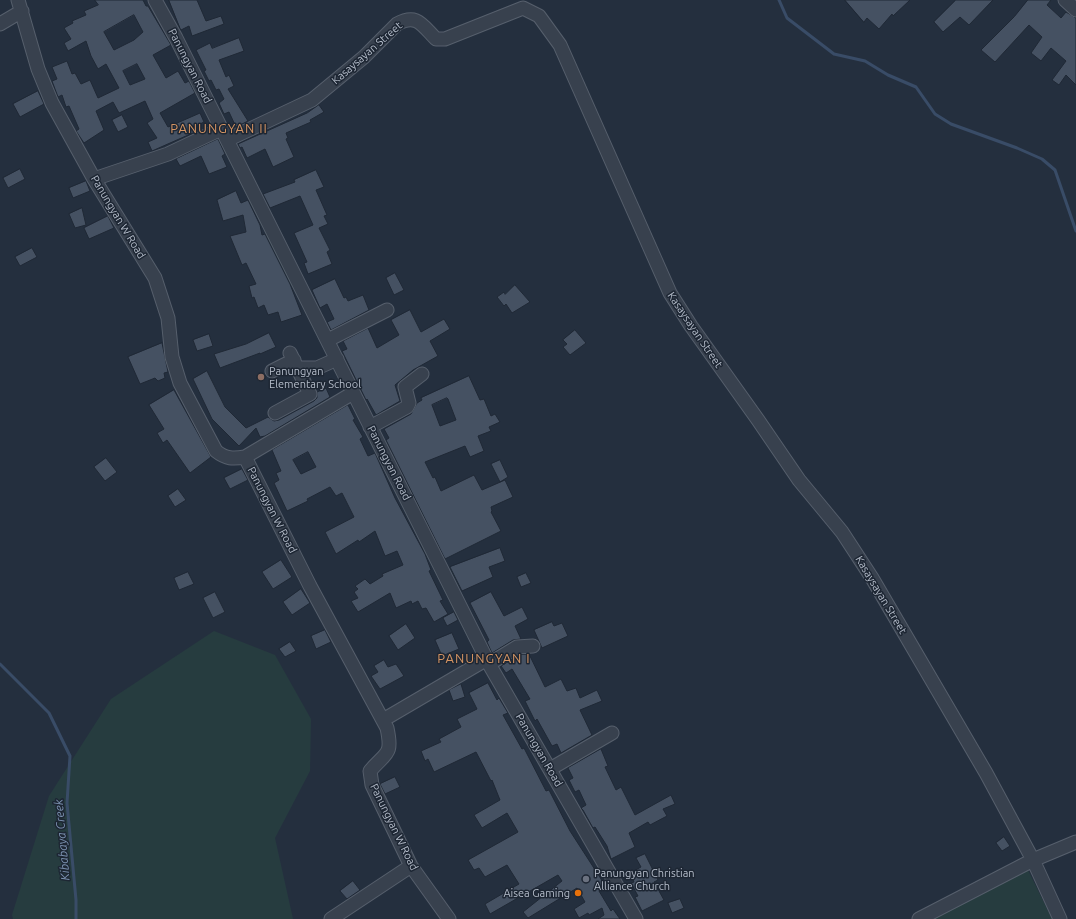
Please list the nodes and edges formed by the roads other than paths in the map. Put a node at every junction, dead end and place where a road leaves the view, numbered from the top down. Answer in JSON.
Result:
{"nodes":[{"id":1,"x":155,"y":0,"type":"edge"},
{"id":2,"x":1065,"y":0,"type":"edge"},
{"id":3,"x":20,"y":5,"type":"edge"},
{"id":4,"x":1076,"y":10,"type":"edge"},
{"id":5,"x":0,"y":24,"type":"edge"},
{"id":6,"x":224,"y":134,"type":"junction"},
{"id":7,"x":94,"y":178,"type":"junction"},
{"id":8,"x":387,"y":310,"type":"dead end"},
{"id":9,"x":328,"y":340,"type":"junction"},
{"id":10,"x":336,"y":359,"type":"junction"},
{"id":11,"x":294,"y":360,"type":"junction"},
{"id":12,"x":317,"y":368,"type":"junction"},
{"id":13,"x":272,"y":370,"type":"dead end"},
{"id":14,"x":422,"y":374,"type":"dead end"},
{"id":15,"x":306,"y":384,"type":"junction"},
{"id":16,"x":353,"y":393,"type":"junction"},
{"id":17,"x":275,"y":413,"type":"dead end"},
{"id":18,"x":370,"y":427,"type":"junction"},
{"id":19,"x":245,"y":457,"type":"junction"},
{"id":20,"x":532,"y":646,"type":"dead end"},
{"id":21,"x":488,"y":662,"type":"junction"},
{"id":22,"x":383,"y":720,"type":"junction"},
{"id":23,"x":612,"y":733,"type":"dead end"},
{"id":24,"x":550,"y":769,"type":"junction"},
{"id":25,"x":1076,"y":842,"type":"edge"},
{"id":26,"x":1033,"y":860,"type":"junction"},
{"id":27,"x":411,"y":866,"type":"junction"},
{"id":28,"x":331,"y":919,"type":"edge"},
{"id":29,"x":449,"y":919,"type":"edge"},
{"id":30,"x":636,"y":919,"type":"edge"},
{"id":31,"x":919,"y":919,"type":"edge"},
{"id":32,"x":1060,"y":919,"type":"edge"}],
"edges":[{"from":1,"to":6,"type":"street","name":"Panungyan Road"},
{"from":2,"to":4,"type":"street"},
{"from":3,"to":5,"type":"street"},
{"from":3,"to":7,"type":"street","name":"Panungyan W Road"},
{"from":6,"to":7,"type":"street","name":"Kasaysayan Street"},
{"from":6,"to":9,"type":"street","name":"Panungyan Road"},
{"from":6,"to":26,"type":"street","name":"Kasaysayan Street"},
{"from":7,"to":19,"type":"street","name":"Panungyan W Road"},
{"from":8,"to":9,"type":"street"},
{"from":9,"to":10,"type":"street","name":"Panungyan Road"},
{"from":10,"to":12,"type":"street"},
{"from":10,"to":16,"type":"street","name":"Panungyan Road"},
{"from":11,"to":12,"type":"street"},
{"from":11,"to":13,"type":"street"},
{"from":11,"to":15,"type":"street"},
{"from":12,"to":15,"type":"street"},
{"from":14,"to":18,"type":"street"},
{"from":15,"to":17,"type":"street"},
{"from":16,"to":18,"type":"street","name":"Panungyan Road"},
{"from":16,"to":19,"type":"street"},
{"from":18,"to":21,"type":"street","name":"Panungyan Road"},
{"from":19,"to":22,"type":"street","name":"Panungyan W Road"},
{"from":20,"to":21,"type":"street"},
{"from":21,"to":22,"type":"street"},
{"from":21,"to":24,"type":"street","name":"Panungyan Road"},
{"from":22,"to":27,"type":"street","name":"Panungyan W Road"},
{"from":23,"to":24,"type":"street"},
{"from":24,"to":30,"type":"street","name":"Panungyan Road"},
{"from":25,"to":26,"type":"street"},
{"from":26,"to":31,"type":"street"},
{"from":26,"to":32,"type":"street","name":"Kasaysayan Street"},
{"from":27,"to":28,"type":"street"},
{"from":27,"to":29,"type":"street","name":"Panungyan W Road"}]}
